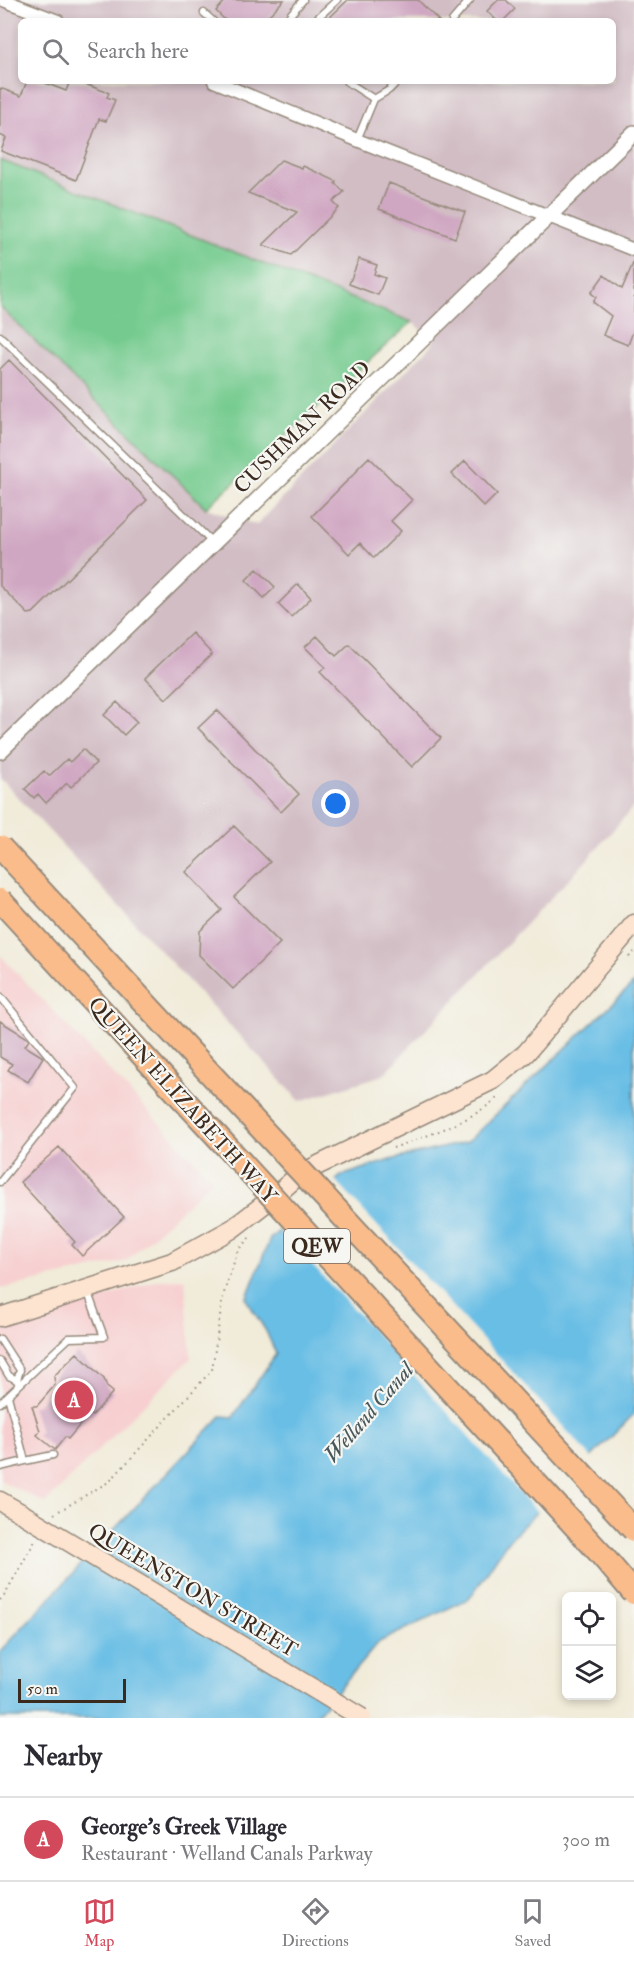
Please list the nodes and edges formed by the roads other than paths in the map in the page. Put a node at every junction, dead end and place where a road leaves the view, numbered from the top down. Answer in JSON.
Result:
{"nodes":[{"id":1,"x":3,"y":0,"type":"edge"},
{"id":2,"x":303,"y":0,"type":"edge"},
{"id":3,"x":337,"y":0,"type":"edge"},
{"id":4,"x":470,"y":0,"type":"edge"},
{"id":5,"x":204,"y":13,"type":"dead end"},
{"id":6,"x":50,"y":18,"type":"edge"},
{"id":7,"x":210,"y":18,"type":"edge"},
{"id":8,"x":290,"y":18,"type":"edge"},
{"id":9,"x":317,"y":18,"type":"edge"},
{"id":10,"x":455,"y":18,"type":"edge"},
{"id":11,"x":351,"y":84,"type":"edge"},
{"id":12,"x":395,"y":84,"type":"edge"},
{"id":13,"x":238,"y":85,"type":"edge"},
{"id":14,"x":374,"y":99,"type":"junction"},
{"id":15,"x":634,"y":133,"type":"edge"},
{"id":16,"x":357,"y":140,"type":"junction"},
{"id":17,"x":550,"y":216,"type":"junction"},
{"id":18,"x":634,"y":250,"type":"edge"},
{"id":19,"x":0,"y":336,"type":"edge"},
{"id":20,"x":213,"y":543,"type":"junction"},
{"id":21,"x":0,"y":752,"type":"edge"},
{"id":22,"x":0,"y":847,"type":"edge"},
{"id":23,"x":0,"y":900,"type":"edge"},
{"id":24,"x":634,"y":924,"type":"edge"},
{"id":25,"x":0,"y":996,"type":"edge"},
{"id":26,"x":0,"y":1182,"type":"edge"},
{"id":27,"x":86,"y":1289,"type":"junction"},
{"id":28,"x":0,"y":1317,"type":"edge"},
{"id":29,"x":0,"y":1339,"type":"edge"},
{"id":30,"x":0,"y":1361,"type":"edge"},
{"id":31,"x":18,"y":1382,"type":"junction"},
{"id":32,"x":8,"y":1396,"type":"junction"},
{"id":33,"x":0,"y":1403,"type":"edge"},
{"id":34,"x":53,"y":1455,"type":"dead end"},
{"id":35,"x":25,"y":1461,"type":"junction"},
{"id":36,"x":0,"y":1467,"type":"edge"},
{"id":37,"x":0,"y":1501,"type":"edge"},
{"id":38,"x":634,"y":1530,"type":"edge"},
{"id":39,"x":634,"y":1593,"type":"edge"},
{"id":40,"x":362,"y":1718,"type":"edge"}],
"edges":[{"from":1,"to":6,"type":"street"},
{"from":2,"to":8,"type":"lane"},
{"from":3,"to":9,"type":"lane"},
{"from":4,"to":10,"type":"lane"},
{"from":5,"to":7,"type":"lane"},
{"from":11,"to":14,"type":"lane"},
{"from":12,"to":14,"type":"lane"},
{"from":13,"to":16,"type":"street"},
{"from":14,"to":16,"type":"lane"},
{"from":15,"to":17,"type":"street","name":"CUSHMAN ROAD"},
{"from":16,"to":17,"type":"street"},
{"from":17,"to":18,"type":"street"},
{"from":17,"to":20,"type":"street","name":"CUSHMAN ROAD"},
{"from":19,"to":20,"type":"lane"},
{"from":20,"to":21,"type":"street","name":"CUSHMAN ROAD"},
{"from":22,"to":38,"type":"highway","name":"QUEEN ELIZABETH WAY","number":"QEW","bridge":true},
{"from":23,"to":39,"type":"highway","name":"QUEEN ELIZABETH WAY","number":"QEW","bridge":true},
{"from":24,"to":27,"type":"main road"},
{"from":25,"to":26,"type":"lane"},
{"from":27,"to":28,"type":"main road"},
{"from":27,"to":31,"type":"lane"},
{"from":29,"to":31,"type":"lane"},
{"from":30,"to":31,"type":"lane"},
{"from":31,"to":32,"type":"lane"},
{"from":32,"to":33,"type":"lane"},
{"from":32,"to":35,"type":"lane"},
{"from":34,"to":35,"type":"lane"},
{"from":35,"to":36,"type":"lane"},
{"from":37,"to":40,"type":"main road","name":"QUEENSTON STREET","bridge":true}]}
